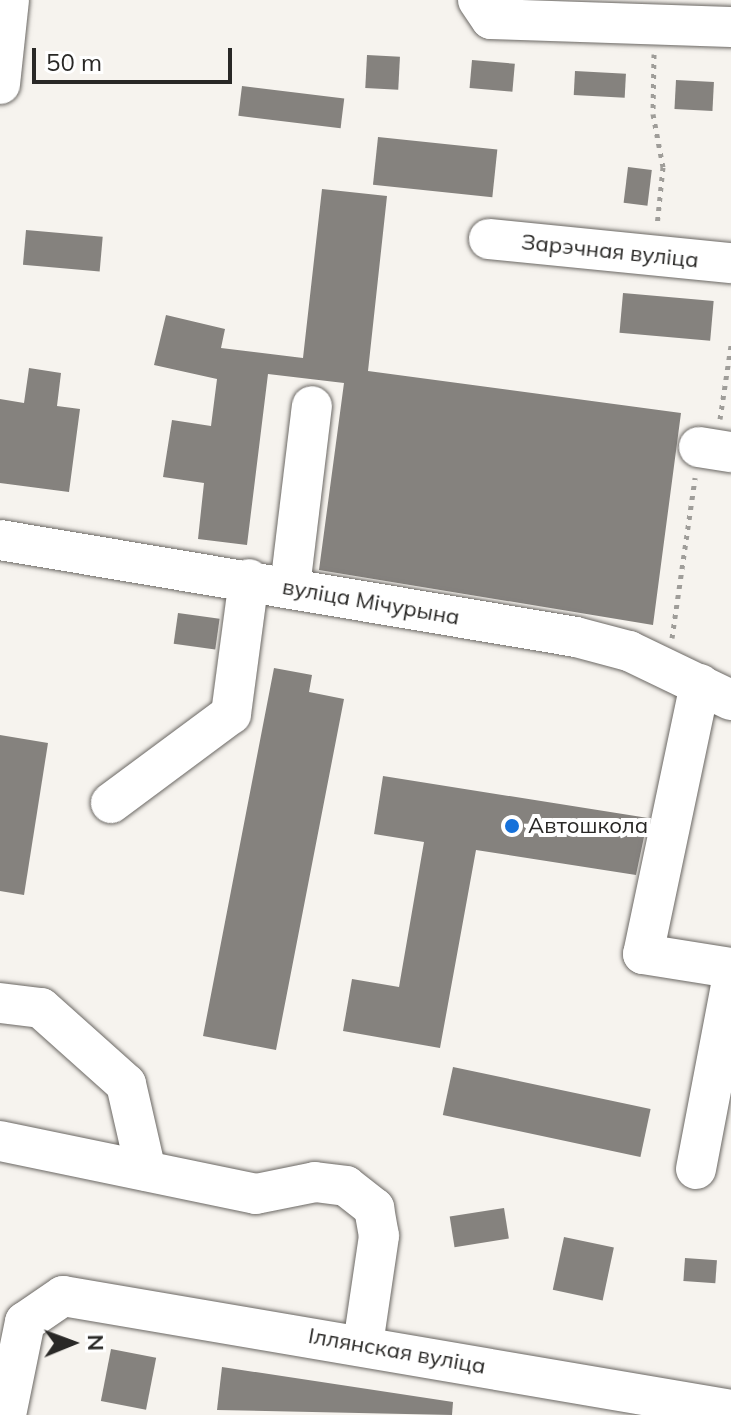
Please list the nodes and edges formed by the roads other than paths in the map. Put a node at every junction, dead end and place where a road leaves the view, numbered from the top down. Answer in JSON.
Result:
{"nodes":[{"id":1,"x":9,"y":0,"type":"edge"},
{"id":2,"x":478,"y":0,"type":"edge"},
{"id":3,"x":731,"y":27,"type":"edge"},
{"id":4,"x":0,"y":84,"type":"edge"},
{"id":5,"x":489,"y":239,"type":"dead end"},
{"id":6,"x":731,"y":263,"type":"edge"},
{"id":7,"x":312,"y":406,"type":"dead end"},
{"id":8,"x":0,"y":540,"type":"edge"},
{"id":9,"x":249,"y":579,"type":"junction"},
{"id":10,"x":290,"y":587,"type":"junction"},
{"id":11,"x":700,"y":684,"type":"edge"},
{"id":12,"x":111,"y":803,"type":"dead end"},
{"id":13,"x":731,"y":968,"type":"edge"},
{"id":14,"x":731,"y":985,"type":"edge"},
{"id":15,"x":0,"y":1003,"type":"edge"},
{"id":16,"x":0,"y":1141,"type":"edge"},
{"id":17,"x":696,"y":1169,"type":"dead end"},
{"id":18,"x":146,"y":1171,"type":"junction"},
{"id":19,"x":13,"y":1324,"type":"edge"},
{"id":20,"x":363,"y":1344,"type":"junction"},
{"id":21,"x":731,"y":1410,"type":"edge"},
{"id":22,"x":6,"y":1415,"type":"edge"}],
"edges":[{"from":1,"to":4,"type":"street"},
{"from":2,"to":3,"type":"street"},
{"from":5,"to":6,"type":"street","name":"Зарэчная вуліца"},
{"from":7,"to":10,"type":"street"},
{"from":8,"to":9,"type":"street","name":"вуліца Мічурына"},
{"from":9,"to":10,"type":"street","name":"вуліца Мічурына"},
{"from":9,"to":12,"type":"street"},
{"from":10,"to":11,"type":"street","name":"вуліца Мічурына"},
{"from":11,"to":13,"type":"street"},
{"from":14,"to":17,"type":"street"},
{"from":15,"to":18,"type":"street"},
{"from":16,"to":18,"type":"street"},
{"from":18,"to":20,"type":"street"},
{"from":19,"to":20,"type":"street","name":"Іллянская вуліца"},
{"from":19,"to":22,"type":"street"},
{"from":20,"to":21,"type":"street","name":"Іллянская вуліца"}]}
